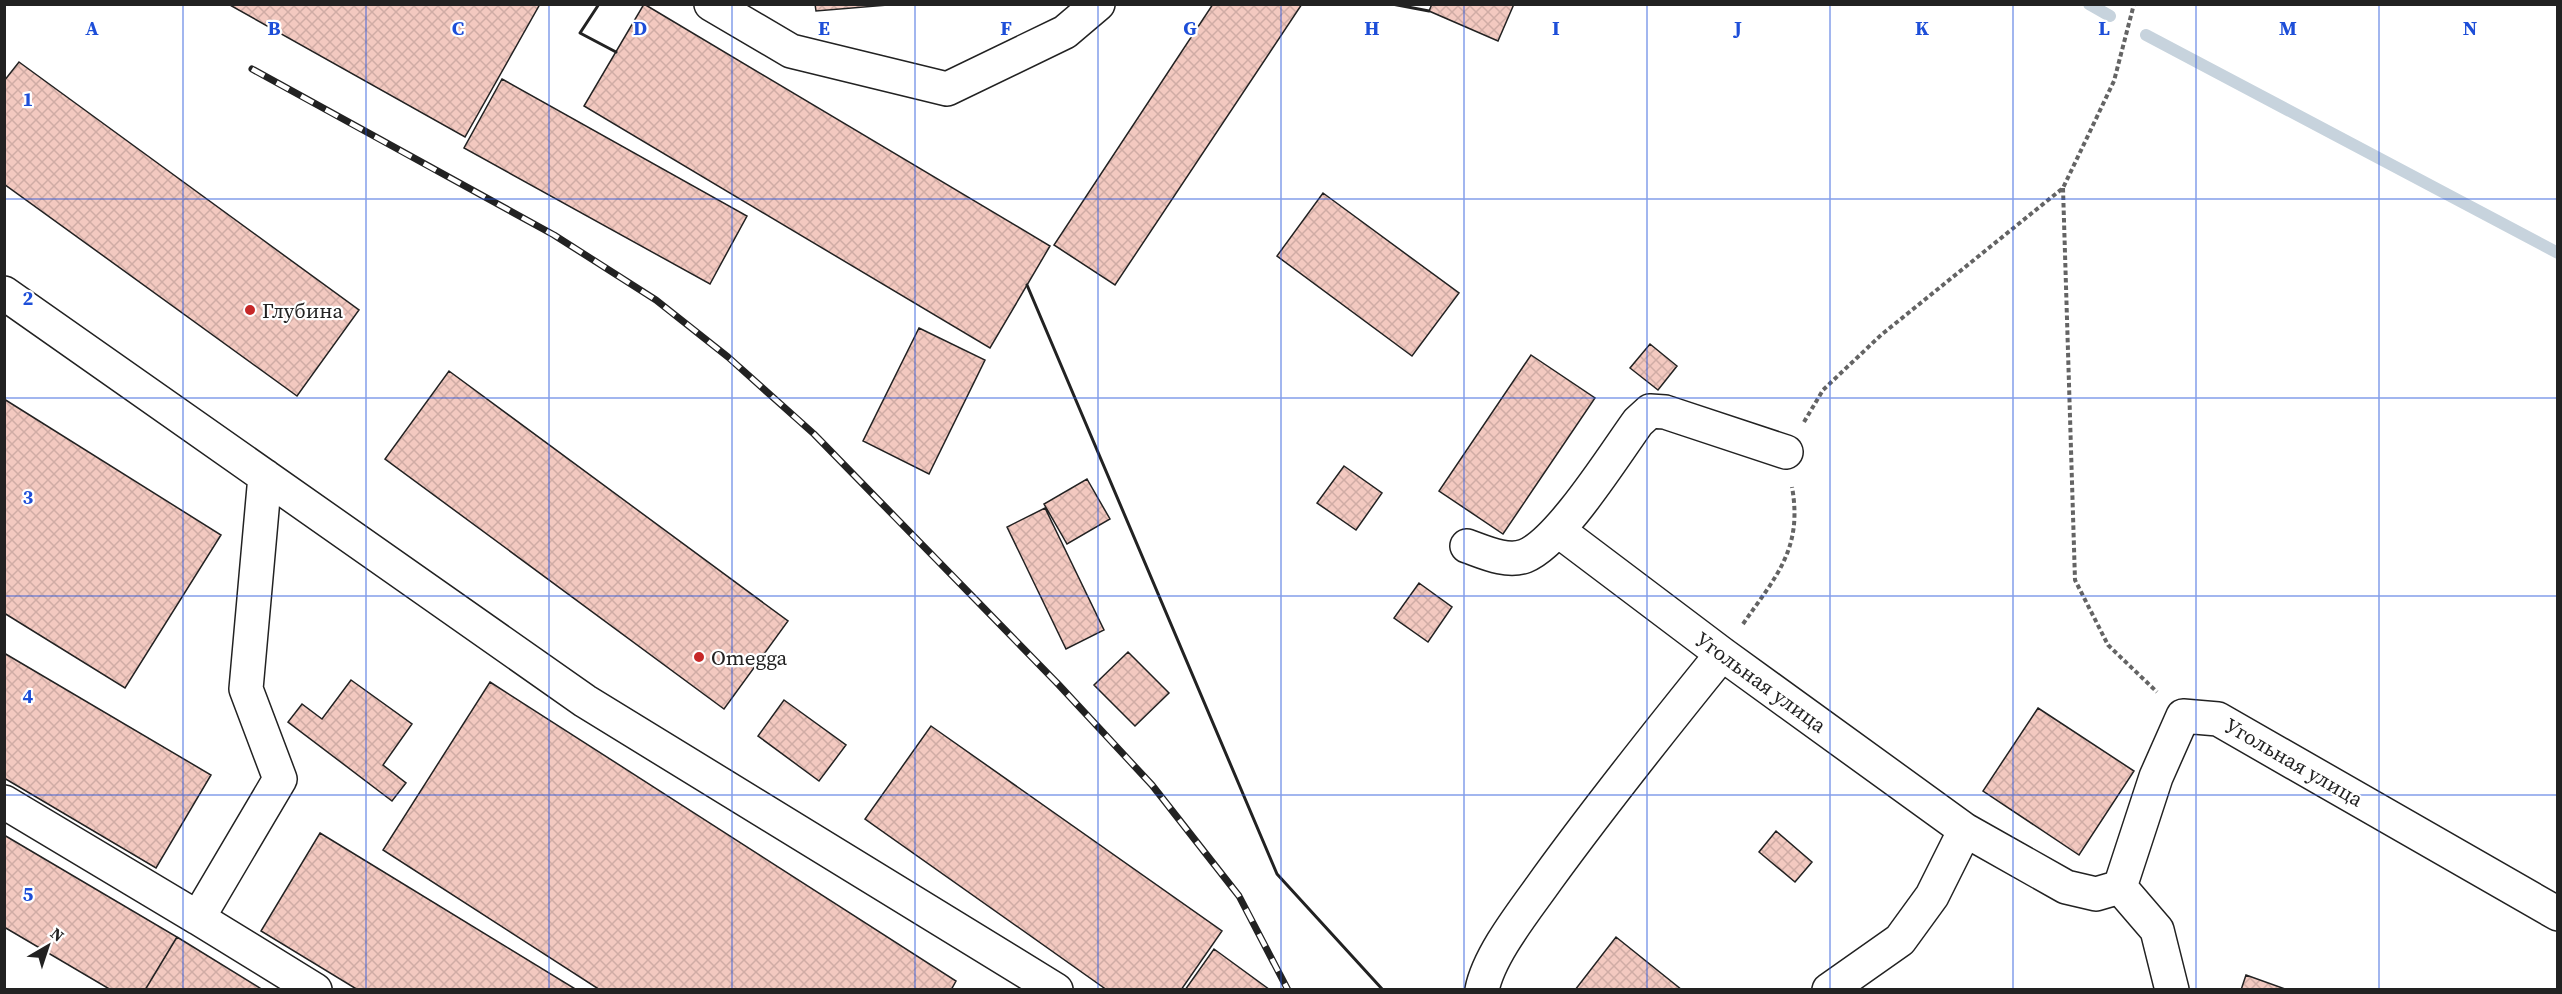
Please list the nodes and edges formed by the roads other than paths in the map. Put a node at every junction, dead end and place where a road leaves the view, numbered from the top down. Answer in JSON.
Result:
{"nodes":[{"id":1,"x":711,"y":4,"type":"edge"},
{"id":2,"x":1098,"y":4,"type":"edge"},
{"id":3,"x":4,"y":293,"type":"edge"},
{"id":4,"x":1786,"y":452,"type":"road end"},
{"id":5,"x":265,"y":476,"type":"junction"},
{"id":6,"x":1559,"y":531,"type":"junction"},
{"id":7,"x":1467,"y":546,"type":"dead end"},
{"id":8,"x":1722,"y":654,"type":"junction"},
{"id":9,"x":4,"y":802,"type":"edge"},
{"id":10,"x":1965,"y":830,"type":"junction"},
{"id":11,"x":2120,"y":887,"type":"junction"},
{"id":12,"x":2558,"y":914,"type":"edge"},
{"id":13,"x":198,"y":918,"type":"junction"},
{"id":14,"x":315,"y":990,"type":"edge"},
{"id":15,"x":1056,"y":990,"type":"edge"},
{"id":16,"x":1482,"y":990,"type":"edge"},
{"id":17,"x":1829,"y":990,"type":"edge"},
{"id":18,"x":2172,"y":990,"type":"edge"}],
"edges":[{"from":1,"to":2,"type":"street"},
{"from":3,"to":5,"type":"street"},
{"from":4,"to":6,"type":"street"},
{"from":5,"to":13,"type":"street"},
{"from":5,"to":15,"type":"street"},
{"from":6,"to":7,"type":"street"},
{"from":6,"to":8,"type":"street","name":"Угольная улица"},
{"from":8,"to":10,"type":"street","name":"Угольная улица"},
{"from":8,"to":16,"type":"street"},
{"from":9,"to":13,"type":"street"},
{"from":10,"to":11,"type":"street","name":"Угольная улица"},
{"from":10,"to":17,"type":"street"},
{"from":11,"to":12,"type":"street","name":"Угольная улица"},
{"from":11,"to":18,"type":"street"},
{"from":13,"to":14,"type":"street"}]}
